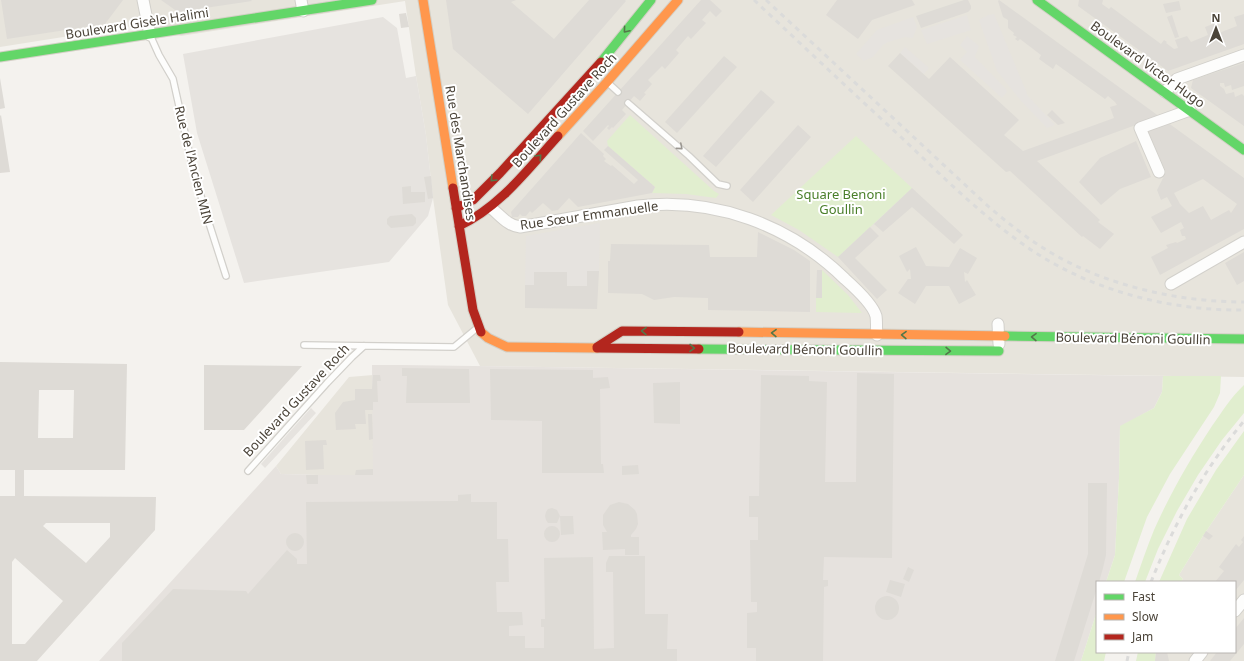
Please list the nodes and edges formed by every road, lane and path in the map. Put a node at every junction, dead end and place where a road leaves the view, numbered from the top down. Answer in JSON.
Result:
{"nodes":[{"id":1,"x":143,"y":0,"type":"edge"},
{"id":2,"x":372,"y":0,"type":"edge"},
{"id":3,"x":423,"y":0,"type":"edge"},
{"id":4,"x":678,"y":0,"type":"edge"},
{"id":5,"x":649,"y":1,"type":"edge"},
{"id":6,"x":1040,"y":1,"type":"edge"},
{"id":7,"x":302,"y":5,"type":"edge"},
{"id":8,"x":150,"y":34,"type":"junction"},
{"id":9,"x":0,"y":55,"type":"edge"},
{"id":10,"x":1244,"y":55,"type":"edge"},
{"id":11,"x":607,"y":82,"type":"junction"},
{"id":12,"x":618,"y":92,"type":"dead end"},
{"id":13,"x":1165,"y":92,"type":"junction"},
{"id":14,"x":628,"y":103,"type":"dead end"},
{"id":15,"x":558,"y":109,"type":"junction"},
{"id":16,"x":1190,"y":110,"type":"junction"},
{"id":17,"x":572,"y":120,"type":"junction"},
{"id":18,"x":1244,"y":150,"type":"edge"},
{"id":19,"x":1159,"y":172,"type":"dead end"},
{"id":20,"x":727,"y":186,"type":"dead end"},
{"id":21,"x":456,"y":208,"type":"junction"},
{"id":22,"x":491,"y":208,"type":"junction"},
{"id":23,"x":459,"y":226,"type":"junction"},
{"id":24,"x":1244,"y":242,"type":"edge"},
{"id":25,"x":226,"y":276,"type":"dead end"},
{"id":26,"x":1171,"y":284,"type":"dead end"},
{"id":27,"x":998,"y":324,"type":"dead end"},
{"id":28,"x":478,"y":328,"type":"junction"},
{"id":29,"x":877,"y":335,"type":"junction"},
{"id":30,"x":998,"y":336,"type":"junction"},
{"id":31,"x":1244,"y":339,"type":"edge"},
{"id":32,"x":304,"y":345,"type":"dead end"},
{"id":33,"x":364,"y":346,"type":"junction"},
{"id":34,"x":597,"y":347,"type":"junction"},
{"id":35,"x":999,"y":351,"type":"joint"},
{"id":36,"x":248,"y":471,"type":"dead end"},
{"id":37,"x":1244,"y":600,"type":"edge"},
{"id":38,"x":1236,"y":610,"type":"edge"},
{"id":39,"x":1201,"y":653,"type":"edge"},
{"id":40,"x":1195,"y":661,"type":"edge"}],
"edges":[{"from":1,"to":8,"type":"street"},
{"from":2,"to":7,"type":"street","name":"Boulevard Gisèle Halimi"},
{"from":3,"to":21,"type":"street","name":"Rue des Marchandises"},
{"from":4,"to":11,"type":"street","name":"Boulevard Gustave Roch"},
{"from":5,"to":15,"type":"street","name":"Boulevard Gustave Roch","one_way":true},
{"from":6,"to":13,"type":"street","name":"Boulevard Victor Hugo"},
{"from":7,"to":8,"type":"street","name":"Boulevard Gisèle Halimi"},
{"from":8,"to":9,"type":"street","name":"Boulevard Gisèle Halimi"},
{"from":8,"to":25,"type":"lane","name":"Rue de l'Ancien MIN"},
{"from":10,"to":13,"type":"street"},
{"from":11,"to":12,"type":"lane"},
{"from":11,"to":17,"type":"street","name":"Boulevard Gustave Roch"},
{"from":13,"to":16,"type":"street","name":"Boulevard Victor Hugo"},
{"from":14,"to":20,"type":"lane","one_way":true},
{"from":15,"to":17,"type":"street"},
{"from":15,"to":21,"type":"street","name":"Boulevard Gustave Roch","one_way":true},
{"from":16,"to":18,"type":"street","name":"Boulevard Victor Hugo"},
{"from":16,"to":19,"type":"street"},
{"from":22,"to":17,"type":"street","name":"Boulevard Gustave Roch","one_way":true},
{"from":21,"to":23,"type":"street","name":"Rue des Marchandises"},
{"from":22,"to":23,"type":"street","name":"Boulevard Gustave Roch"},
{"from":22,"to":29,"type":"street","name":"Rue Sœur Emmanuelle"},
{"from":23,"to":28,"type":"street","name":"Rue des Marchandises"},
{"from":24,"to":26,"type":"street"},
{"from":27,"to":30,"type":"street","name":"Boulevard Bénoni Goullin"},
{"from":28,"to":33,"type":"lane","name":"Boulevard Gustave Roch"},
{"from":28,"to":34,"type":"street","name":"Boulevard Bénoni Goullin"},
{"from":30,"to":29,"type":"street","name":"Boulevard Bénoni Goullin","one_way":true},
{"from":29,"to":34,"type":"street","name":"Boulevard Bénoni Goullin","one_way":true},
{"from":31,"to":30,"type":"street","name":"Boulevard Bénoni Goullin","one_way":true},
{"from":30,"to":35,"type":"street","name":"Boulevard Bénoni Goullin"},
{"from":32,"to":33,"type":"lane"},
{"from":33,"to":36,"type":"lane","name":"Boulevard Gustave Roch"},
{"from":34,"to":35,"type":"street","name":"Boulevard Bénoni Goullin","one_way":true},
{"from":37,"to":38,"type":"street"},
{"from":39,"to":40,"type":"street"}]}
